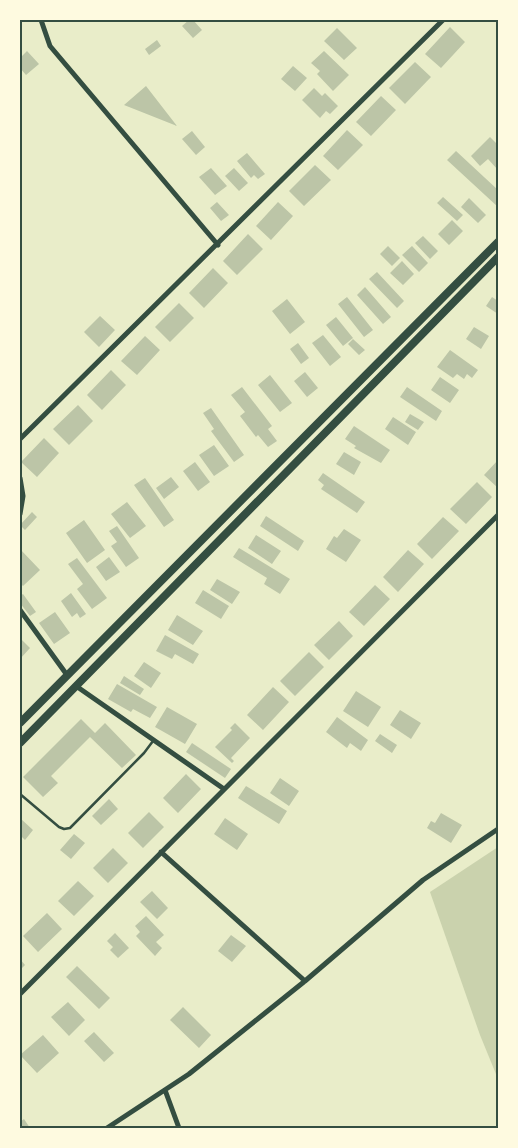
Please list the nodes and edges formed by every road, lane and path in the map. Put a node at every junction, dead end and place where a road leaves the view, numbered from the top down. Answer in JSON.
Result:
{"nodes":[{"id":1,"x":41,"y":20,"type":"edge"},
{"id":2,"x":443,"y":20,"type":"edge"},
{"id":3,"x":498,"y":242,"type":"edge"},
{"id":4,"x":218,"y":245,"type":"junction"},
{"id":5,"x":498,"y":257,"type":"edge"},
{"id":6,"x":20,"y":439,"type":"edge"},
{"id":7,"x":20,"y":478,"type":"edge"},
{"id":8,"x":20,"y":514,"type":"edge"},
{"id":9,"x":498,"y":515,"type":"edge"},
{"id":10,"x":20,"y":610,"type":"edge"},
{"id":11,"x":67,"y":675,"type":"junction"},
{"id":12,"x":76,"y":686,"type":"junction"},
{"id":13,"x":20,"y":723,"type":"edge"},
{"id":14,"x":154,"y":740,"type":"junction"},
{"id":15,"x":20,"y":743,"type":"edge"},
{"id":16,"x":224,"y":789,"type":"junction"},
{"id":17,"x":20,"y":794,"type":"edge"},
{"id":18,"x":498,"y":829,"type":"edge"},
{"id":19,"x":161,"y":852,"type":"junction"},
{"id":20,"x":305,"y":981,"type":"junction"},
{"id":21,"x":20,"y":994,"type":"edge"},
{"id":22,"x":165,"y":1090,"type":"junction"},
{"id":23,"x":107,"y":1128,"type":"edge"},
{"id":24,"x":179,"y":1128,"type":"edge"}],
"edges":[{"from":1,"to":4,"type":"street"},
{"from":2,"to":4,"type":"street"},
{"from":3,"to":11,"type":"highway"},
{"from":4,"to":6,"type":"street"},
{"from":5,"to":12,"type":"highway"},
{"from":7,"to":8,"type":"street"},
{"from":9,"to":16,"type":"street"},
{"from":10,"to":11,"type":"street"},
{"from":11,"to":13,"type":"highway"},
{"from":12,"to":14,"type":"street"},
{"from":12,"to":15,"type":"highway"},
{"from":14,"to":16,"type":"street"},
{"from":14,"to":17,"type":"lane"},
{"from":16,"to":19,"type":"street"},
{"from":18,"to":20,"type":"street"},
{"from":19,"to":20,"type":"street"},
{"from":19,"to":21,"type":"street"},
{"from":20,"to":22,"type":"street"},
{"from":22,"to":23,"type":"street"},
{"from":22,"to":24,"type":"street"}]}
